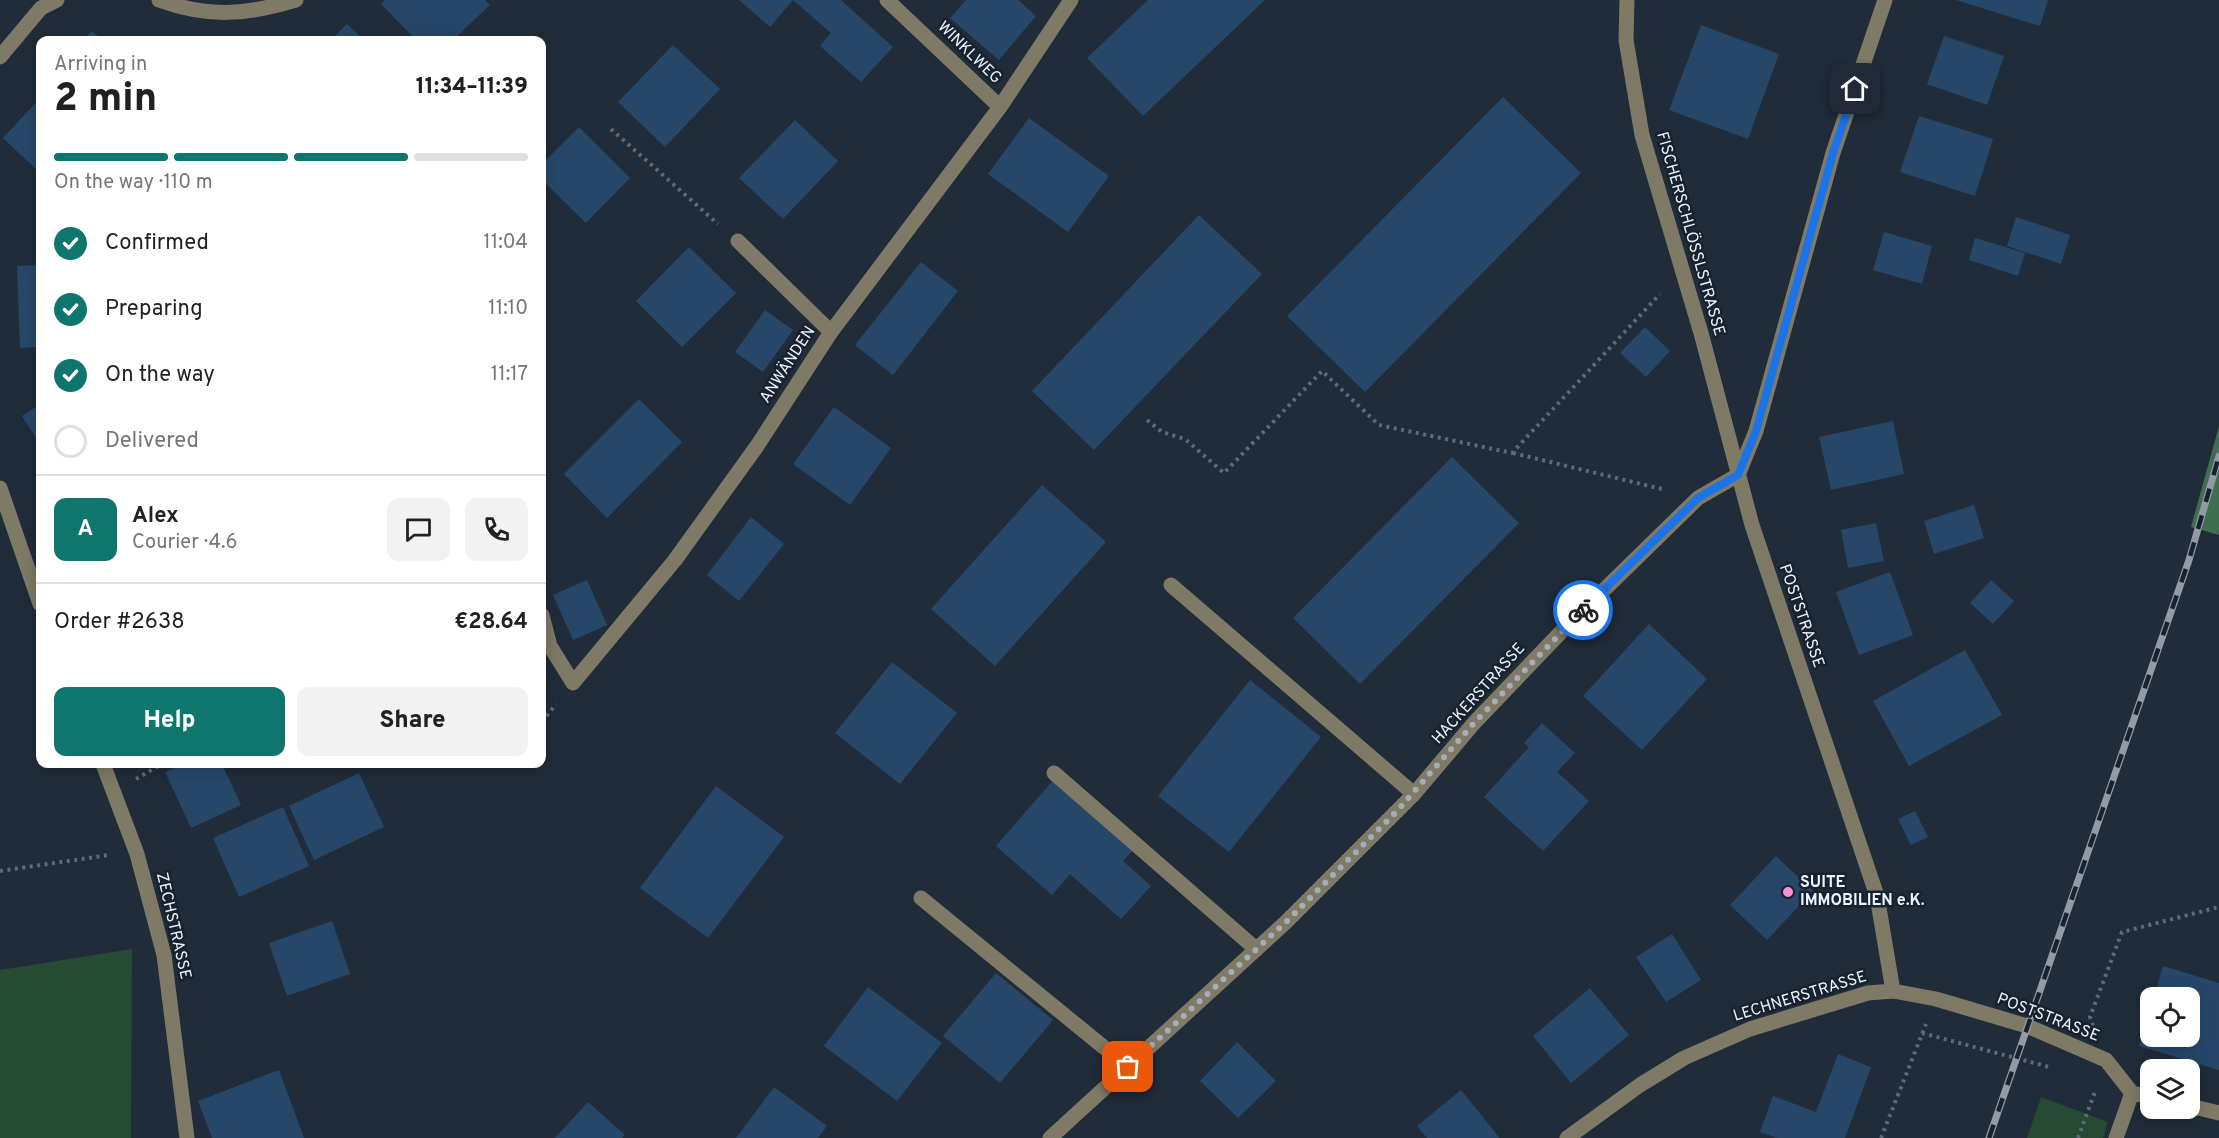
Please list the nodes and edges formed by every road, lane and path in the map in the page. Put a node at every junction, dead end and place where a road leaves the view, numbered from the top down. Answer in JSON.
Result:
{"nodes":[{"id":1,"x":57,"y":0,"type":"edge"},
{"id":2,"x":159,"y":0,"type":"edge"},
{"id":3,"x":296,"y":0,"type":"edge"},
{"id":4,"x":887,"y":0,"type":"edge"},
{"id":5,"x":1071,"y":0,"type":"edge"},
{"id":6,"x":1627,"y":0,"type":"edge"},
{"id":7,"x":1885,"y":0,"type":"edge"},
{"id":8,"x":0,"y":57,"type":"edge"},
{"id":9,"x":1000,"y":107,"type":"junction"},
{"id":10,"x":611,"y":129,"type":"dead end"},
{"id":11,"x":738,"y":242,"type":"joint"},
{"id":12,"x":1685,"y":280,"type":"junction"},
{"id":13,"x":831,"y":332,"type":"junction"},
{"id":14,"x":1148,"y":420,"type":"dead end"},
{"id":15,"x":1512,"y":453,"type":"junction"},
{"id":16,"x":1738,"y":475,"type":"junction"},
{"id":17,"x":0,"y":492,"type":"edge"},
{"id":18,"x":1698,"y":498,"type":"junction"},
{"id":19,"x":1171,"y":585,"type":"dead end"},
{"id":20,"x":36,"y":593,"type":"edge"},
{"id":21,"x":546,"y":630,"type":"edge"},
{"id":22,"x":105,"y":768,"type":"edge"},
{"id":23,"x":1054,"y":773,"type":"dead end"},
{"id":24,"x":1414,"y":794,"type":"junction"},
{"id":25,"x":137,"y":854,"type":"junction"},
{"id":26,"x":0,"y":871,"type":"edge"},
{"id":27,"x":921,"y":898,"type":"dead end"},
{"id":28,"x":2219,"y":908,"type":"edge"},
{"id":29,"x":1256,"y":950,"type":"junction"},
{"id":30,"x":1893,"y":991,"type":"junction"},
{"id":31,"x":1936,"y":999,"type":"junction"},
{"id":32,"x":1922,"y":1033,"type":"junction"},
{"id":33,"x":2106,"y":1060,"type":"junction"},
{"id":34,"x":1128,"y":1067,"type":"junction"},
{"id":35,"x":2053,"y":1069,"type":"dead end"},
{"id":36,"x":2132,"y":1093,"type":"junction"},
{"id":37,"x":2140,"y":1095,"type":"edge"},
{"id":38,"x":2200,"y":1108,"type":"edge"},
{"id":39,"x":2219,"y":1113,"type":"edge"},
{"id":40,"x":187,"y":1138,"type":"edge"},
{"id":41,"x":1050,"y":1138,"type":"edge"},
{"id":42,"x":1567,"y":1138,"type":"edge"},
{"id":43,"x":1881,"y":1138,"type":"edge"},
{"id":44,"x":2078,"y":1138,"type":"edge"},
{"id":45,"x":2116,"y":1138,"type":"edge"}],
"edges":[{"from":1,"to":8,"type":"street"},
{"from":2,"to":3,"type":"street"},
{"from":4,"to":9,"type":"street","name":"WINKLWEG"},
{"from":5,"to":9,"type":"street","name":"ANWÄNDEN"},
{"from":6,"to":12,"type":"street","name":"FISCHERSCHLÖSSLSTRASSE"},
{"from":7,"to":16,"type":"street"},
{"from":9,"to":13,"type":"street","name":"ANWÄNDEN"},
{"from":10,"to":11,"type":"path"},
{"from":11,"to":13,"type":"street"},
{"from":12,"to":15,"type":"path"},
{"from":12,"to":16,"type":"street","name":"FISCHERSCHLÖSSLSTRASSE"},
{"from":13,"to":21,"type":"street","name":"ANWÄNDEN"},
{"from":14,"to":15,"type":"path"},
{"from":15,"to":18,"type":"path"},
{"from":16,"to":18,"type":"street","name":"HACKERSTRASSE"},
{"from":16,"to":30,"type":"street","name":"POSTSTRASSE"},
{"from":17,"to":20,"type":"street"},
{"from":18,"to":24,"type":"street","name":"HACKERSTRASSE"},
{"from":19,"to":24,"type":"street"},
{"from":22,"to":25,"type":"street","name":"ZECHSTRASSE"},
{"from":23,"to":29,"type":"street"},
{"from":24,"to":29,"type":"street","name":"HACKERSTRASSE"},
{"from":25,"to":26,"type":"path"},
{"from":25,"to":40,"type":"street","name":"ZECHSTRASSE"},
{"from":27,"to":34,"type":"street"},
{"from":28,"to":33,"type":"path"},
{"from":29,"to":34,"type":"street","name":"HACKERSTRASSE"},
{"from":30,"to":31,"type":"street","name":"POSTSTRASSE"},
{"from":30,"to":42,"type":"street","name":"LECHNERSTRASSE"},
{"from":31,"to":32,"type":"path"},
{"from":31,"to":33,"type":"street","name":"POSTSTRASSE"},
{"from":32,"to":35,"type":"path"},
{"from":32,"to":43,"type":"path"},
{"from":33,"to":36,"type":"street","name":"POSTSTRASSE"},
{"from":33,"to":44,"type":"path"},
{"from":34,"to":41,"type":"street","name":"HACKERSTRASSE"},
{"from":36,"to":37,"type":"street"},
{"from":36,"to":45,"type":"street"},
{"from":38,"to":39,"type":"street"}]}
